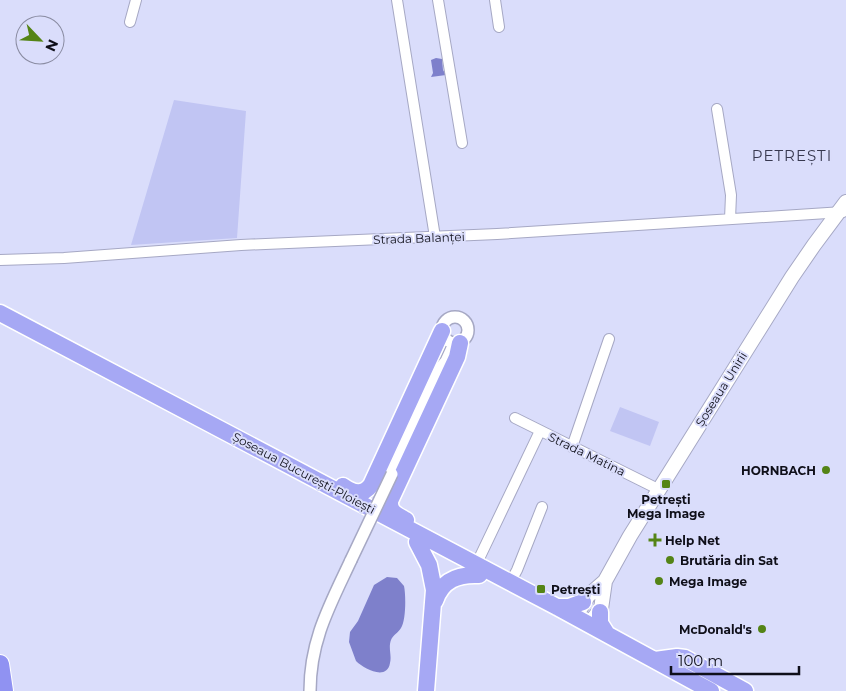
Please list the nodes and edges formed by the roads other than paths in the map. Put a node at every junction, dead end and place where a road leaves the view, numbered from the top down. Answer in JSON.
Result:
{"nodes":[{"id":1,"x":136,"y":0,"type":"edge"},
{"id":2,"x":397,"y":0,"type":"edge"},
{"id":3,"x":438,"y":0,"type":"edge"},
{"id":4,"x":495,"y":0,"type":"edge"},
{"id":5,"x":130,"y":22,"type":"dead end"},
{"id":6,"x":499,"y":27,"type":"dead end"},
{"id":7,"x":717,"y":110,"type":"dead end"},
{"id":8,"x":462,"y":143,"type":"dead end"},
{"id":9,"x":843,"y":209,"type":"edge"},
{"id":10,"x":730,"y":219,"type":"junction"},
{"id":11,"x":435,"y":237,"type":"junction"},
{"id":12,"x":0,"y":260,"type":"edge"},
{"id":13,"x":0,"y":313,"type":"edge"},
{"id":14,"x":0,"y":323,"type":"edge"},
{"id":15,"x":609,"y":338,"type":"dead end"},
{"id":16,"x":450,"y":339,"type":"junction"},
{"id":17,"x":515,"y":418,"type":"dead end"},
{"id":18,"x":540,"y":431,"type":"junction"},
{"id":19,"x":572,"y":447,"type":"junction"},
{"id":20,"x":267,"y":454,"type":"junction"},
{"id":21,"x":658,"y":489,"type":"junction"},
{"id":22,"x":542,"y":507,"type":"dead end"},
{"id":23,"x":417,"y":542,"type":"junction"},
{"id":24,"x":456,"y":554,"type":"junction"},
{"id":25,"x":478,"y":570,"type":"junction"},
{"id":26,"x":605,"y":581,"type":"junction"},
{"id":27,"x":510,"y":583,"type":"junction"},
{"id":28,"x":434,"y":601,"type":"junction"},
{"id":29,"x":583,"y":602,"type":"junction"},
{"id":30,"x":556,"y":606,"type":"junction"},
{"id":31,"x":600,"y":612,"type":"junction"},
{"id":32,"x":580,"y":623,"type":"junction"},
{"id":33,"x":605,"y":638,"type":"junction"},
{"id":34,"x":655,"y":660,"type":"junction"},
{"id":35,"x":0,"y":664,"type":"edge"},
{"id":36,"x":4,"y":691,"type":"edge"},
{"id":37,"x":310,"y":691,"type":"edge"},
{"id":38,"x":426,"y":691,"type":"edge"},
{"id":39,"x":691,"y":691,"type":"edge"},
{"id":40,"x":711,"y":691,"type":"edge"},
{"id":41,"x":745,"y":691,"type":"edge"}],
"edges":[{"from":1,"to":5,"type":"street"},
{"from":2,"to":11,"type":"street"},
{"from":3,"to":8,"type":"street"},
{"from":4,"to":6,"type":"street"},
{"from":7,"to":10,"type":"street"},
{"from":9,"to":10,"type":"street","name":"Strada Balanței"},
{"from":9,"to":21,"type":"main road","name":"Șoseaua Unirii"},
{"from":10,"to":11,"type":"street","name":"Strada Balanței"},
{"from":11,"to":12,"type":"street","name":"Strada Balanței"},
{"from":13,"to":20,"type":"highway","name":"Șoseaua București-Ploiești"},
{"from":14,"to":23,"type":"highway","name":"Șoseaua București-Ploiești"},
{"from":15,"to":19,"type":"street"},
{"from":16,"to":20,"type":"highway"},
{"from":16,"to":24,"type":"highway"},
{"from":16,"to":37,"type":"street","bridge":true},
{"from":17,"to":18,"type":"street","name":"Strada Matina"},
{"from":18,"to":19,"type":"street","name":"Strada Matina"},
{"from":18,"to":25,"type":"street"},
{"from":19,"to":21,"type":"street","name":"Strada Matina"},
{"from":20,"to":24,"type":"highway","name":"Șoseaua București-Ploiești"},
{"from":21,"to":26,"type":"main road","name":"Șoseaua Unirii"},
{"from":22,"to":27,"type":"street"},
{"from":23,"to":25,"type":"highway","name":"Șoseaua București-Ploiești"},
{"from":23,"to":28,"type":"highway"},
{"from":24,"to":25,"type":"highway","name":"Șoseaua București-Ploiești"},
{"from":25,"to":27,"type":"highway","name":"Șoseaua București-Ploiești"},
{"from":25,"to":28,"type":"highway"},
{"from":25,"to":32,"type":"highway","name":"Șoseaua București-Ploiești"},
{"from":26,"to":29,"type":"main road","name":"Șoseaua Unirii"},
{"from":26,"to":31,"type":"main road","name":"Șoseaua Unirii"},
{"from":27,"to":30,"type":"highway","name":"Șoseaua București-Ploiești"},
{"from":28,"to":38,"type":"highway"},
{"from":29,"to":30,"type":"highway"},
{"from":29,"to":32,"type":"main road"},
{"from":30,"to":32,"type":"highway","name":"Șoseaua București-Ploiești"},
{"from":31,"to":32,"type":"main road"},
{"from":31,"to":33,"type":"highway"},
{"from":32,"to":33,"type":"highway","name":"Șoseaua București-Ploiești"},
{"from":33,"to":34,"type":"highway"},
{"from":33,"to":39,"type":"highway"},
{"from":34,"to":40,"type":"highway"},
{"from":34,"to":41,"type":"highway"},
{"from":35,"to":36,"type":"highway"}]}
